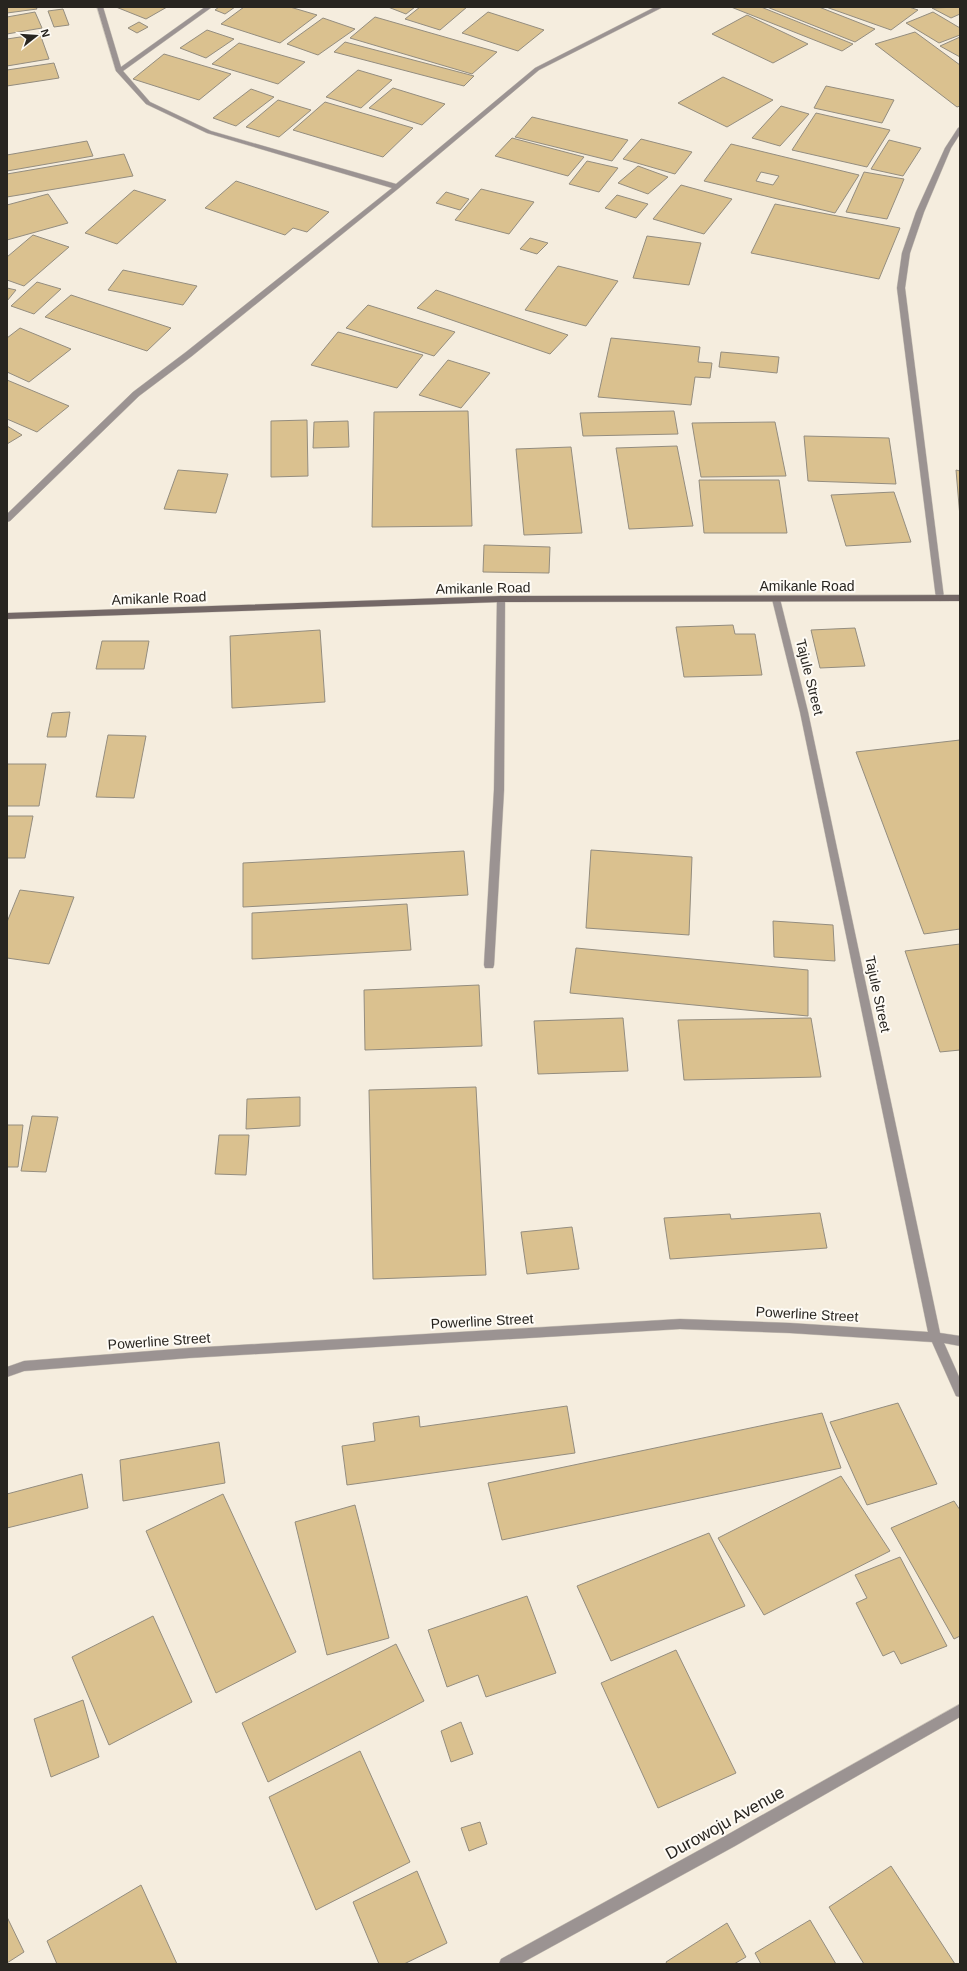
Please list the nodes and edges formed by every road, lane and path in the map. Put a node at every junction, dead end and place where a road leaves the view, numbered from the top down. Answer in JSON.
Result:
{"nodes":[{"id":1,"x":100,"y":7,"type":"edge"},
{"id":2,"x":209,"y":7,"type":"edge"},
{"id":3,"x":660,"y":7,"type":"edge"},
{"id":4,"x":118,"y":71,"type":"junction"},
{"id":5,"x":960,"y":129,"type":"edge"},
{"id":6,"x":397,"y":187,"type":"junction"},
{"id":7,"x":7,"y":519,"type":"edge"},
{"id":8,"x":940,"y":598,"type":"junction"},
{"id":9,"x":960,"y":598,"type":"edge"},
{"id":10,"x":501,"y":599,"type":"junction"},
{"id":11,"x":776,"y":599,"type":"junction"},
{"id":12,"x":7,"y":616,"type":"edge"},
{"id":13,"x":489,"y":965,"type":"dead end"},
{"id":14,"x":935,"y":1337,"type":"junction"},
{"id":15,"x":960,"y":1341,"type":"edge"},
{"id":16,"x":7,"y":1372,"type":"edge"},
{"id":17,"x":960,"y":1392,"type":"edge"},
{"id":18,"x":960,"y":1710,"type":"edge"},
{"id":19,"x":506,"y":1964,"type":"edge"}],
"edges":[{"from":1,"to":4,"type":"street"},
{"from":2,"to":4,"type":"street"},
{"from":3,"to":6,"type":"street"},
{"from":4,"to":6,"type":"street"},
{"from":5,"to":8,"type":"street"},
{"from":6,"to":7,"type":"street"},
{"from":8,"to":9,"type":"street","name":"Amikanle Road"},
{"from":8,"to":11,"type":"street","name":"Amikanle Road"},
{"from":10,"to":11,"type":"street","name":"Amikanle Road"},
{"from":10,"to":12,"type":"street","name":"Amikanle Road"},
{"from":10,"to":13,"type":"street"},
{"from":11,"to":14,"type":"street","name":"Tajule Street"},
{"from":14,"to":15,"type":"street","name":"Powerline Street"},
{"from":14,"to":16,"type":"street","name":"Powerline Street"},
{"from":14,"to":17,"type":"street","name":"Tajule Street"},
{"from":18,"to":19,"type":"street","name":"Durowoju Avenue"}]}
